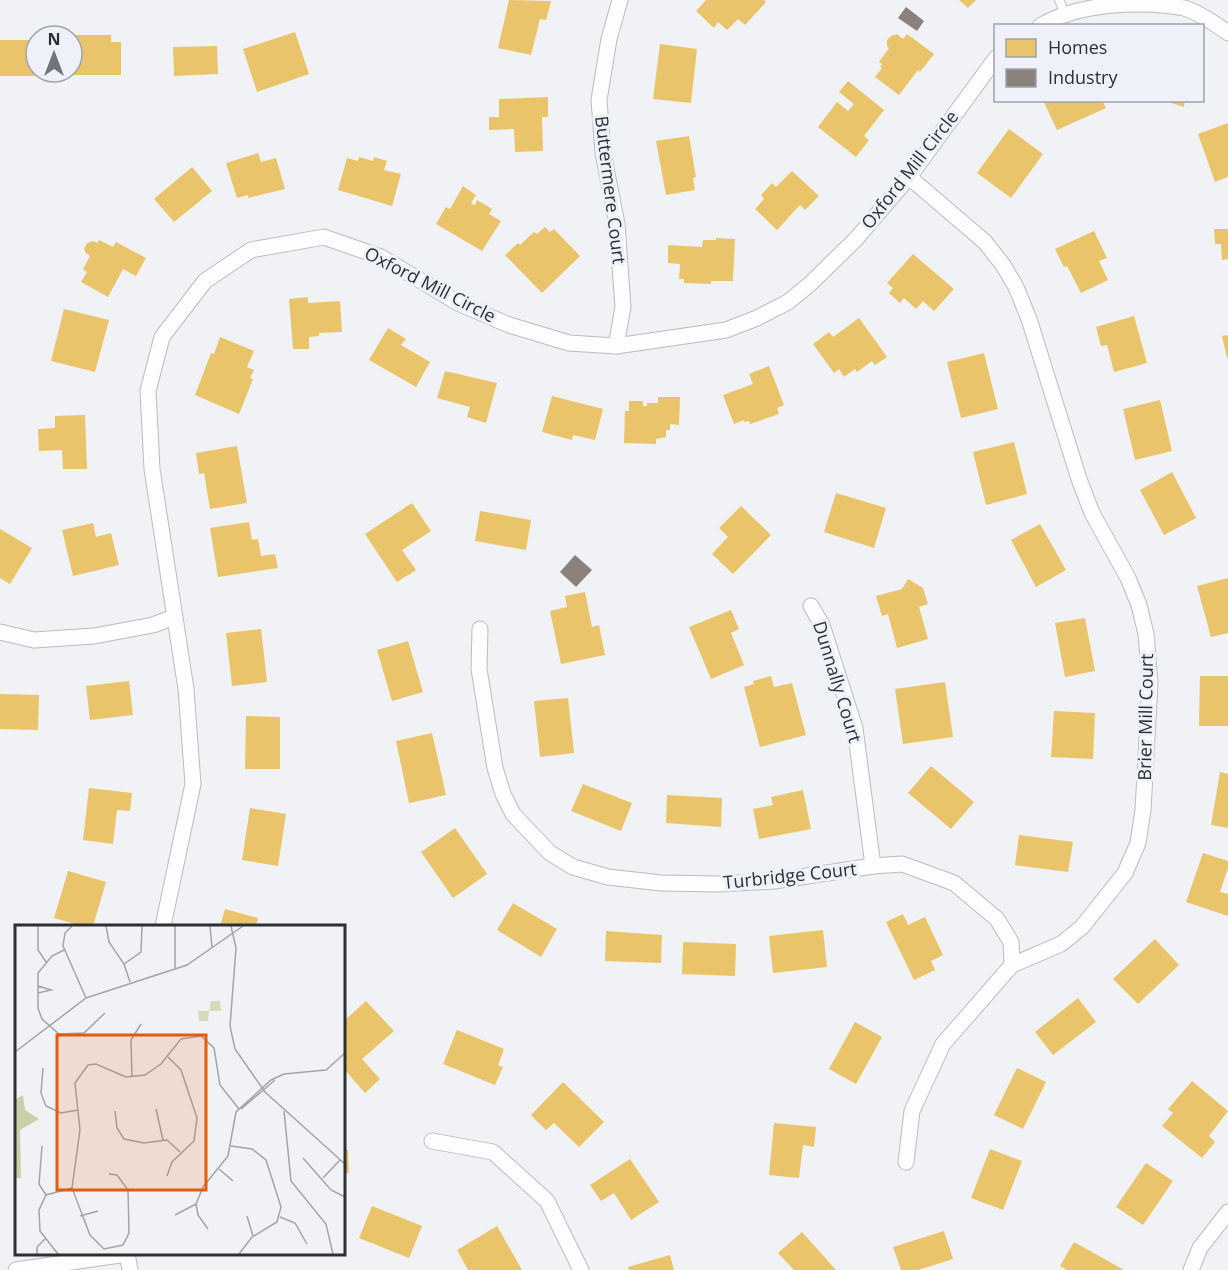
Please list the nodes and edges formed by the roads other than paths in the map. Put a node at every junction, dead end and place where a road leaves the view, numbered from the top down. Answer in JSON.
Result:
{"nodes":[{"id":1,"x":620,"y":0,"type":"edge"},
{"id":2,"x":1062,"y":7,"type":"edge"},
{"id":3,"x":1042,"y":24,"type":"edge"},
{"id":4,"x":1228,"y":33,"type":"edge"},
{"id":5,"x":994,"y":61,"type":"edge"},
{"id":6,"x":909,"y":177,"type":"junction"},
{"id":7,"x":616,"y":346,"type":"junction"},
{"id":8,"x":811,"y":606,"type":"dead end"},
{"id":9,"x":174,"y":617,"type":"junction"},
{"id":10,"x":480,"y":629,"type":"dead end"},
{"id":11,"x":0,"y":632,"type":"edge"},
{"id":12,"x":873,"y":866,"type":"junction"},
{"id":13,"x":164,"y":925,"type":"edge"},
{"id":14,"x":1012,"y":965,"type":"junction"},
{"id":15,"x":432,"y":1141,"type":"dead end"},
{"id":16,"x":906,"y":1162,"type":"dead end"},
{"id":17,"x":1228,"y":1212,"type":"edge"},
{"id":18,"x":120,"y":1255,"type":"edge"},
{"id":19,"x":127,"y":1255,"type":"edge"},
{"id":20,"x":16,"y":1270,"type":"edge"},
{"id":21,"x":130,"y":1270,"type":"edge"},
{"id":22,"x":581,"y":1270,"type":"edge"},
{"id":23,"x":1191,"y":1270,"type":"edge"}],
"edges":[{"from":1,"to":7,"type":"street","name":"Buttermere Court"},
{"from":2,"to":3,"type":"street"},
{"from":2,"to":4,"type":"street"},
{"from":5,"to":6,"type":"street","name":"Oxford Mill Circle"},
{"from":6,"to":7,"type":"street","name":"Oxford Mill Circle"},
{"from":6,"to":14,"type":"street","name":"Brier Mill Court"},
{"from":7,"to":9,"type":"street","name":"Oxford Mill Circle"},
{"from":8,"to":12,"type":"street","name":"Dunnally Court"},
{"from":9,"to":11,"type":"street"},
{"from":9,"to":13,"type":"street","name":"Oxford Mill Circle"},
{"from":10,"to":12,"type":"street","name":"Turbridge Court"},
{"from":12,"to":14,"type":"street","name":"Turbridge Court"},
{"from":14,"to":16,"type":"street","name":"Brier Mill Court"},
{"from":15,"to":22,"type":"street"},
{"from":17,"to":23,"type":"street"},
{"from":18,"to":20,"type":"street"},
{"from":19,"to":21,"type":"street"}]}
